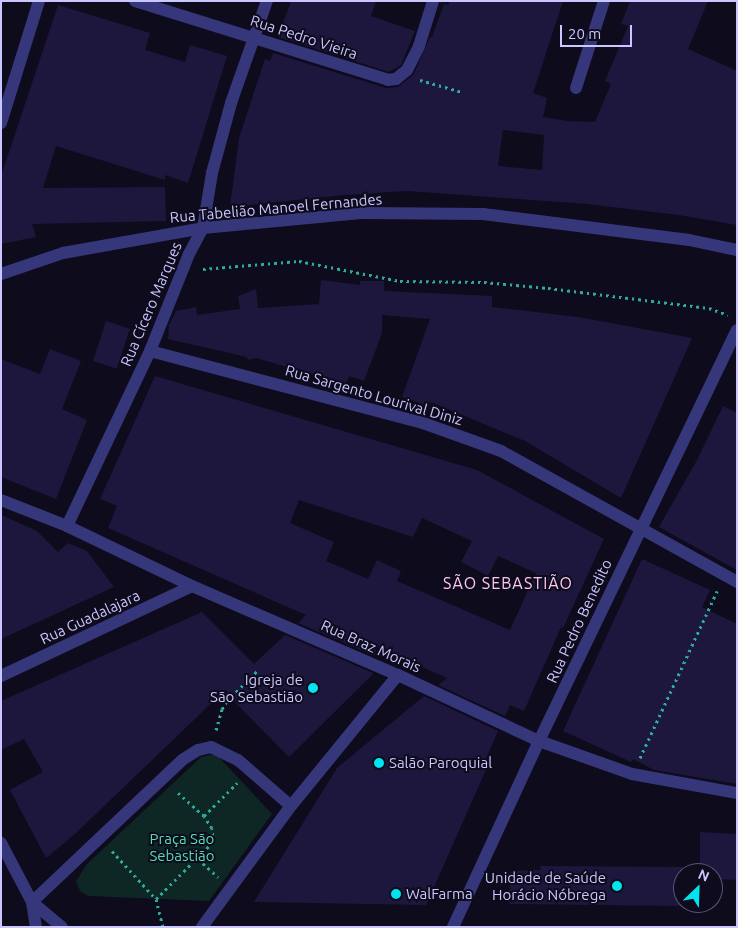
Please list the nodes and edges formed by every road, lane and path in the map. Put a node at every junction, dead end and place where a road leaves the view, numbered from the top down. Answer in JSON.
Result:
{"nodes":[{"id":1,"x":39,"y":1,"type":"edge"},
{"id":2,"x":135,"y":1,"type":"edge"},
{"id":3,"x":267,"y":1,"type":"edge"},
{"id":4,"x":433,"y":1,"type":"edge"},
{"id":5,"x":604,"y":1,"type":"edge"},
{"id":6,"x":256,"y":38,"type":"junction"},
{"id":7,"x":402,"y":76,"type":"junction"},
{"id":8,"x":576,"y":88,"type":"dead end"},
{"id":9,"x":462,"y":92,"type":"dead end"},
{"id":10,"x":1,"y":123,"type":"edge"},
{"id":11,"x":203,"y":228,"type":"junction"},
{"id":12,"x":737,"y":250,"type":"edge"},
{"id":13,"x":182,"y":271,"type":"junction"},
{"id":14,"x":1,"y":274,"type":"edge"},
{"id":15,"x":731,"y":316,"type":"dead end"},
{"id":16,"x":737,"y":330,"type":"edge"},
{"id":17,"x":150,"y":351,"type":"junction"},
{"id":18,"x":1,"y":500,"type":"edge"},
{"id":19,"x":67,"y":526,"type":"junction"},
{"id":20,"x":640,"y":528,"type":"junction"},
{"id":21,"x":725,"y":576,"type":"junction"},
{"id":22,"x":737,"y":582,"type":"edge"},
{"id":23,"x":192,"y":586,"type":"junction"},
{"id":24,"x":258,"y":670,"type":"dead end"},
{"id":25,"x":398,"y":675,"type":"junction"},
{"id":26,"x":1,"y":676,"type":"edge"},
{"id":27,"x":539,"y":741,"type":"junction"},
{"id":28,"x":211,"y":747,"type":"junction"},
{"id":29,"x":249,"y":770,"type":"junction"},
{"id":30,"x":632,"y":774,"type":"junction"},
{"id":31,"x":162,"y":779,"type":"junction"},
{"id":32,"x":737,"y":792,"type":"edge"},
{"id":33,"x":291,"y":806,"type":"junction"},
{"id":34,"x":204,"y":816,"type":"junction"},
{"id":35,"x":100,"y":838,"type":"junction"},
{"id":36,"x":1,"y":843,"type":"edge"},
{"id":37,"x":198,"y":859,"type":"junction"},
{"id":38,"x":230,"y":889,"type":"junction"},
{"id":39,"x":156,"y":899,"type":"junction"},
{"id":40,"x":32,"y":902,"type":"junction"},
{"id":41,"x":36,"y":927,"type":"edge"},
{"id":42,"x":62,"y":927,"type":"edge"},
{"id":43,"x":162,"y":927,"type":"edge"},
{"id":44,"x":202,"y":927,"type":"edge"},
{"id":45,"x":452,"y":927,"type":"edge"}],
"edges":[{"from":1,"to":10,"type":"street"},
{"from":2,"to":6,"type":"street","name":"Rua Pedro Vieira"},
{"from":3,"to":6,"type":"street","name":"Rua Cícero Marques"},
{"from":4,"to":7,"type":"street"},
{"from":5,"to":8,"type":"street"},
{"from":6,"to":7,"type":"street","name":"Rua Pedro Vieira"},
{"from":6,"to":11,"type":"street","name":"Rua Cícero Marques"},
{"from":7,"to":9,"type":"path"},
{"from":11,"to":12,"type":"street","name":"Rua Tabelião Manoel Fernandes"},
{"from":11,"to":13,"type":"street","name":"Rua Cícero Marques"},
{"from":11,"to":14,"type":"street","name":"Rua Tabelião Manoel Fernandes"},
{"from":13,"to":15,"type":"path"},
{"from":13,"to":17,"type":"street","name":"Rua Cícero Marques"},
{"from":16,"to":20,"type":"street","name":"Rua Pedro Benedito"},
{"from":17,"to":19,"type":"street","name":"Rua Cícero Marques"},
{"from":17,"to":20,"type":"street","name":"Rua Sargento Lourival Diniz"},
{"from":18,"to":19,"type":"street","name":"Rua Braz Morais"},
{"from":19,"to":23,"type":"street","name":"Rua Braz Morais"},
{"from":20,"to":21,"type":"street","name":"Rua Sargento Lourival Diniz"},
{"from":20,"to":27,"type":"street","name":"Rua Pedro Benedito"},
{"from":21,"to":22,"type":"street","name":"Rua Sargento Lourival Diniz"},
{"from":21,"to":30,"type":"path"},
{"from":23,"to":25,"type":"street","name":"Rua Braz Morais"},
{"from":23,"to":26,"type":"street","name":"Rua Guadalajara"},
{"from":24,"to":28,"type":"path"},
{"from":25,"to":27,"type":"street","name":"Rua Braz Morais"},
{"from":25,"to":33,"type":"street"},
{"from":27,"to":30,"type":"street","name":"Rua Braz Morais"},
{"from":27,"to":45,"type":"street","name":"Rua Pedro Benedito"},
{"from":28,"to":29,"type":"street"},
{"from":28,"to":31,"type":"street"},
{"from":29,"to":33,"type":"street"},
{"from":29,"to":34,"type":"path"},
{"from":30,"to":32,"type":"street","name":"Rua Braz Morais"},
{"from":31,"to":34,"type":"path"},
{"from":31,"to":35,"type":"street"},
{"from":33,"to":38,"type":"street"},
{"from":34,"to":37,"type":"path"},
{"from":35,"to":39,"type":"path"},
{"from":35,"to":40,"type":"street"},
{"from":36,"to":40,"type":"street"},
{"from":37,"to":38,"type":"path"},
{"from":37,"to":39,"type":"path"},
{"from":38,"to":44,"type":"street"},
{"from":39,"to":43,"type":"path"},
{"from":40,"to":41,"type":"street"},
{"from":40,"to":42,"type":"street"}]}
